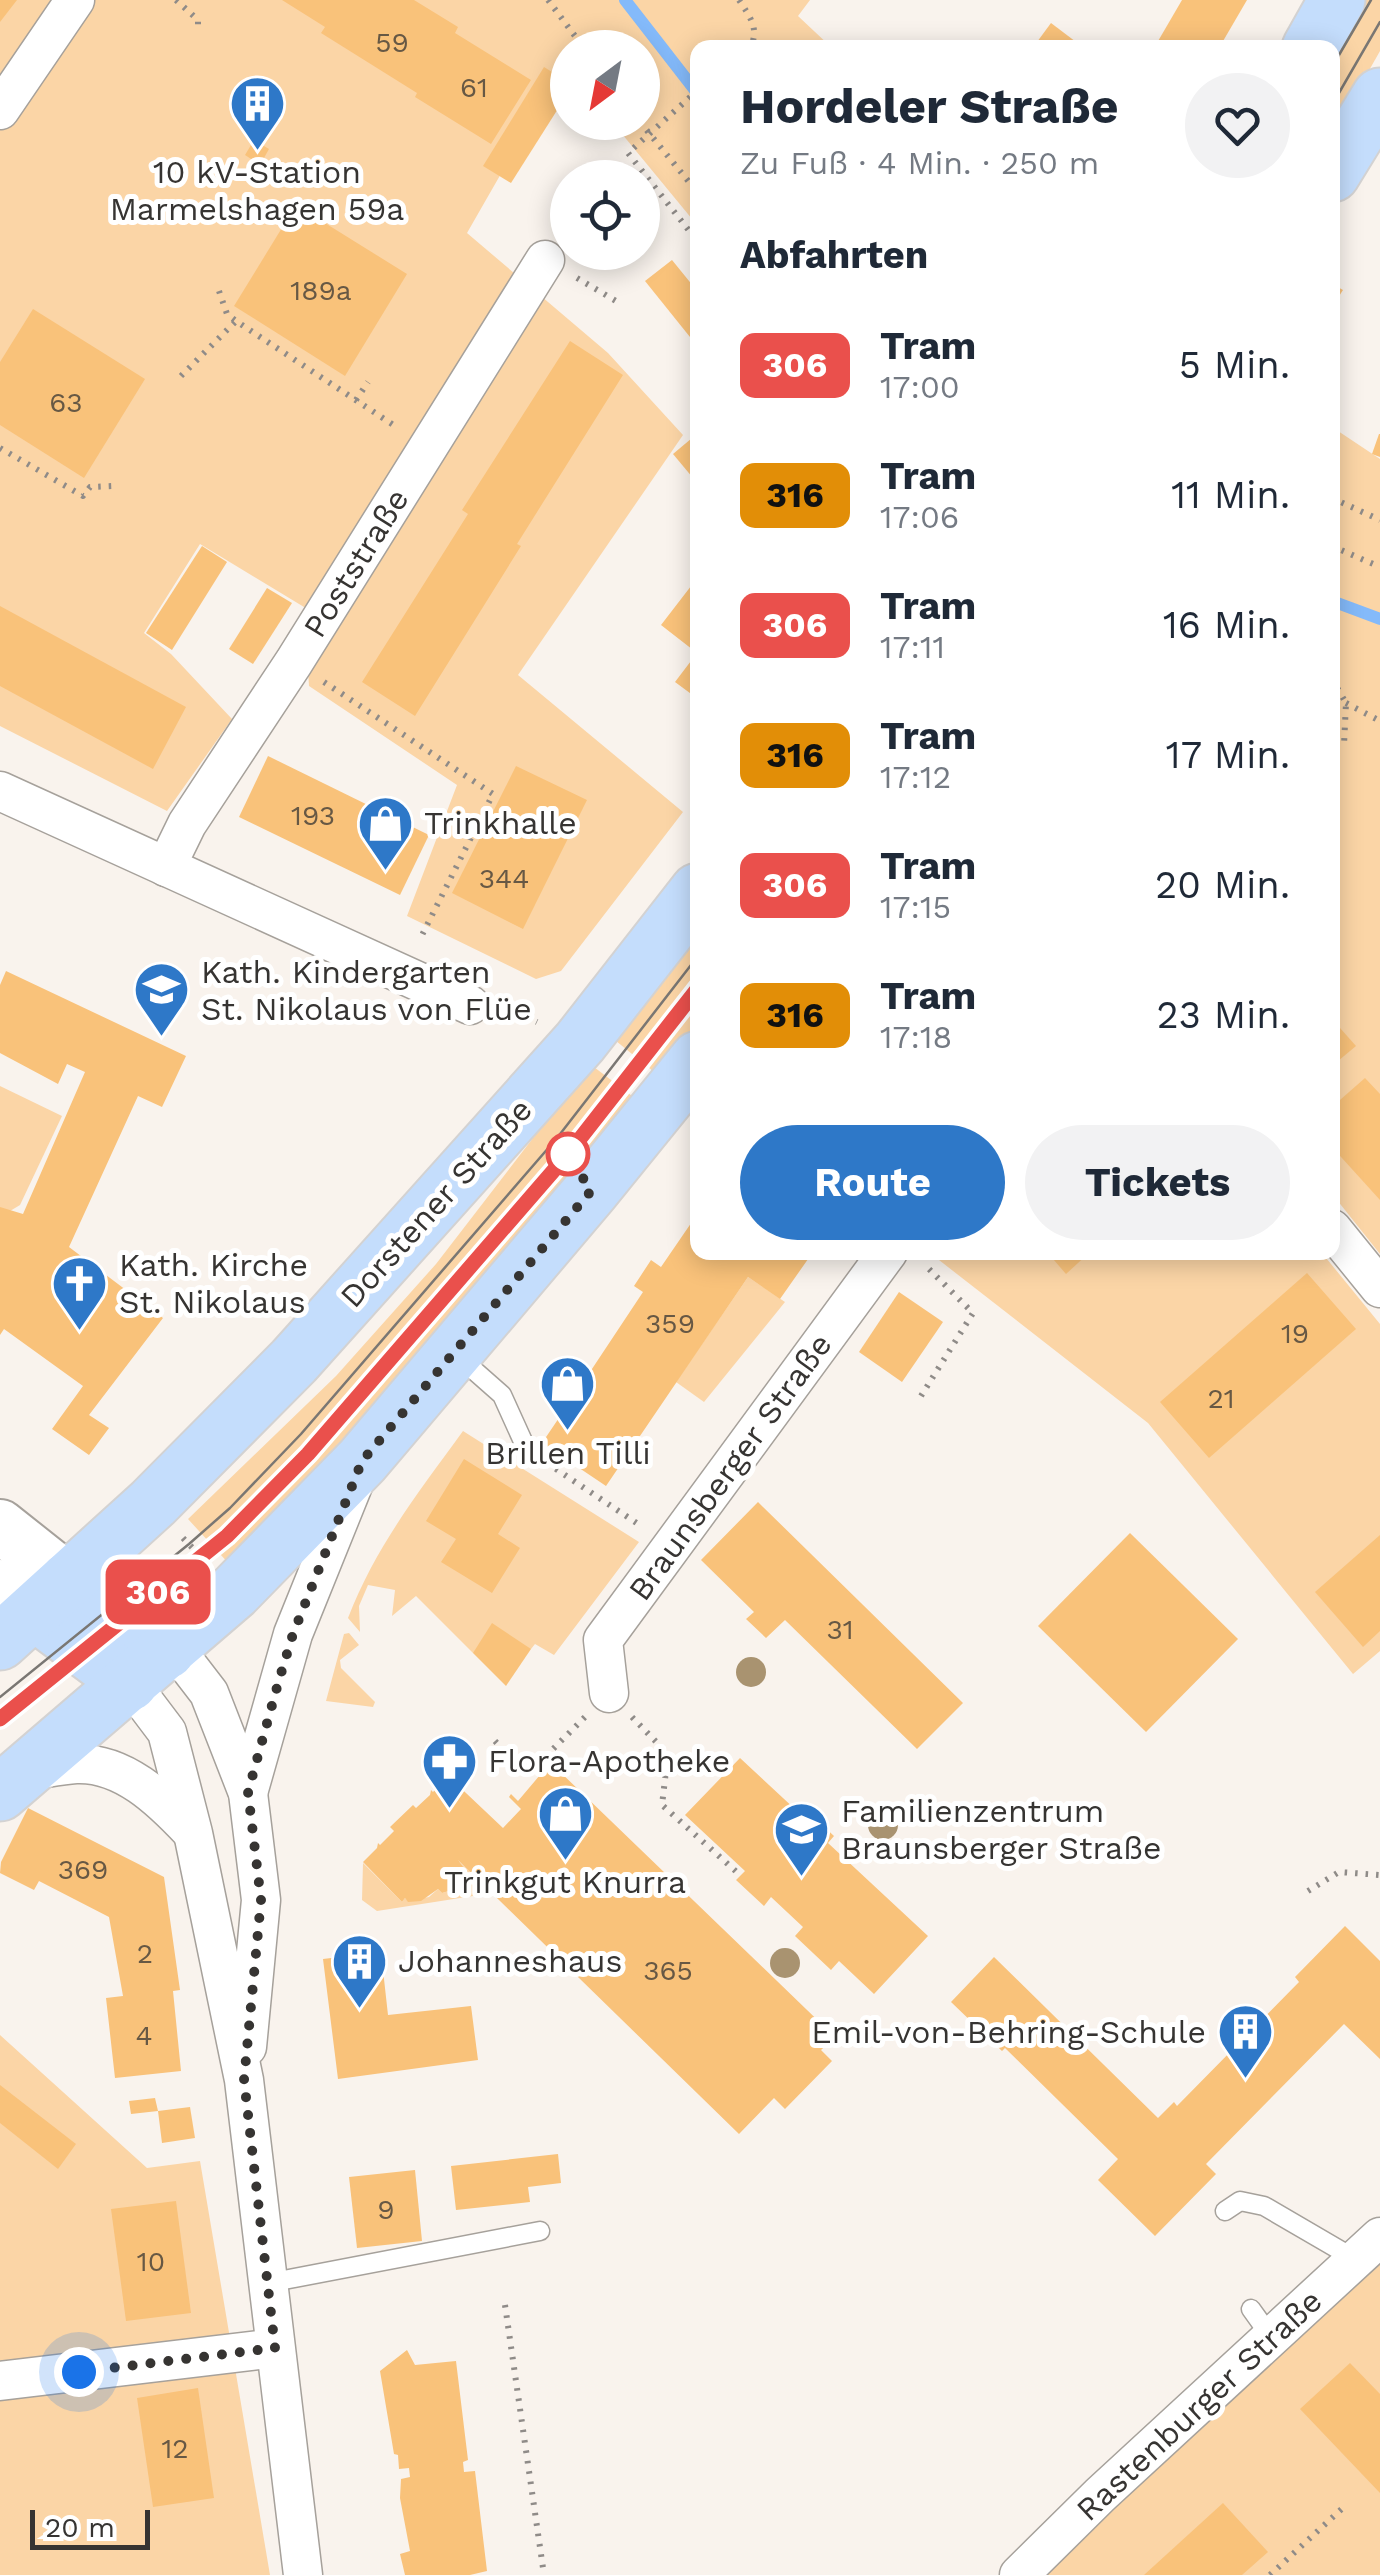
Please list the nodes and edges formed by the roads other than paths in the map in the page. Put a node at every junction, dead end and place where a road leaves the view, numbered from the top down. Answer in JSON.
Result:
{"nodes":[{"id":1,"x":75,"y":0,"type":"edge"},
{"id":2,"x":1338,"y":0,"type":"edge"},
{"id":3,"x":1315,"y":40,"type":"edge"},
{"id":4,"x":1380,"y":96,"type":"edge"},
{"id":5,"x":0,"y":110,"type":"edge"},
{"id":6,"x":1340,"y":161,"type":"edge"},
{"id":7,"x":545,"y":260,"type":"dead end"},
{"id":8,"x":0,"y":791,"type":"edge"},
{"id":9,"x":166,"y":866,"type":"junction"},
{"id":10,"x":690,"y":900,"type":"edge"},
{"id":11,"x":470,"y":1005,"type":"road end"},
{"id":12,"x":690,"y":1077,"type":"edge"},
{"id":13,"x":1340,"y":1238,"type":"edge"},
{"id":14,"x":882,"y":1260,"type":"edge"},
{"id":15,"x":1380,"y":1288,"type":"edge"},
{"id":16,"x":455,"y":1354,"type":"junction"},
{"id":17,"x":526,"y":1448,"type":"road end"},
{"id":18,"x":362,"y":1461,"type":"junction"},
{"id":19,"x":0,"y":1526,"type":"edge"},
{"id":20,"x":26,"y":1605,"type":"edge"},
{"id":21,"x":148,"y":1667,"type":"junction"},
{"id":22,"x":609,"y":1693,"type":"road end"},
{"id":23,"x":14,"y":1782,"type":"edge"},
{"id":24,"x":248,"y":1792,"type":"junction"},
{"id":25,"x":193,"y":1833,"type":"junction"},
{"id":26,"x":244,"y":2080,"type":"junction"},
{"id":27,"x":1225,"y":2211,"type":"dead end"},
{"id":28,"x":540,"y":2231,"type":"dead end"},
{"id":29,"x":1373,"y":2245,"type":"edge"},
{"id":30,"x":268,"y":2283,"type":"junction"},
{"id":31,"x":275,"y":2348,"type":"junction"},
{"id":32,"x":0,"y":2381,"type":"edge"},
{"id":33,"x":303,"y":2575,"type":"edge"},
{"id":34,"x":1019,"y":2575,"type":"edge"}],
"edges":[{"from":1,"to":5,"type":"street"},
{"from":2,"to":3,"type":"main road"},
{"from":4,"to":6,"type":"main road"},
{"from":7,"to":9,"type":"street","name":"Poststraße"},
{"from":8,"to":9,"type":"street"},
{"from":9,"to":11,"type":"street"},
{"from":10,"to":20,"type":"main road","name":"Dorstener Straße"},
{"from":12,"to":16,"type":"main road"},
{"from":13,"to":15,"type":"street"},
{"from":14,"to":22,"type":"street","name":"Braunsberger Straße"},
{"from":16,"to":17,"type":"lane"},
{"from":16,"to":18,"type":"main road"},
{"from":18,"to":21,"type":"main road"},
{"from":18,"to":24,"type":"street"},
{"from":19,"to":20,"type":"street"},
{"from":20,"to":21,"type":"main road"},
{"from":21,"to":23,"type":"main road"},
{"from":21,"to":24,"type":"street"},
{"from":21,"to":25,"type":"street"},
{"from":23,"to":25,"type":"street"},
{"from":24,"to":26,"type":"street"},
{"from":25,"to":26,"type":"street"},
{"from":26,"to":30,"type":"street"},
{"from":27,"to":29,"type":"lane"},
{"from":28,"to":30,"type":"lane"},
{"from":29,"to":34,"type":"street","name":"Rastenburger Straße"},
{"from":30,"to":31,"type":"street"},
{"from":31,"to":32,"type":"street"},
{"from":31,"to":33,"type":"street"}]}
